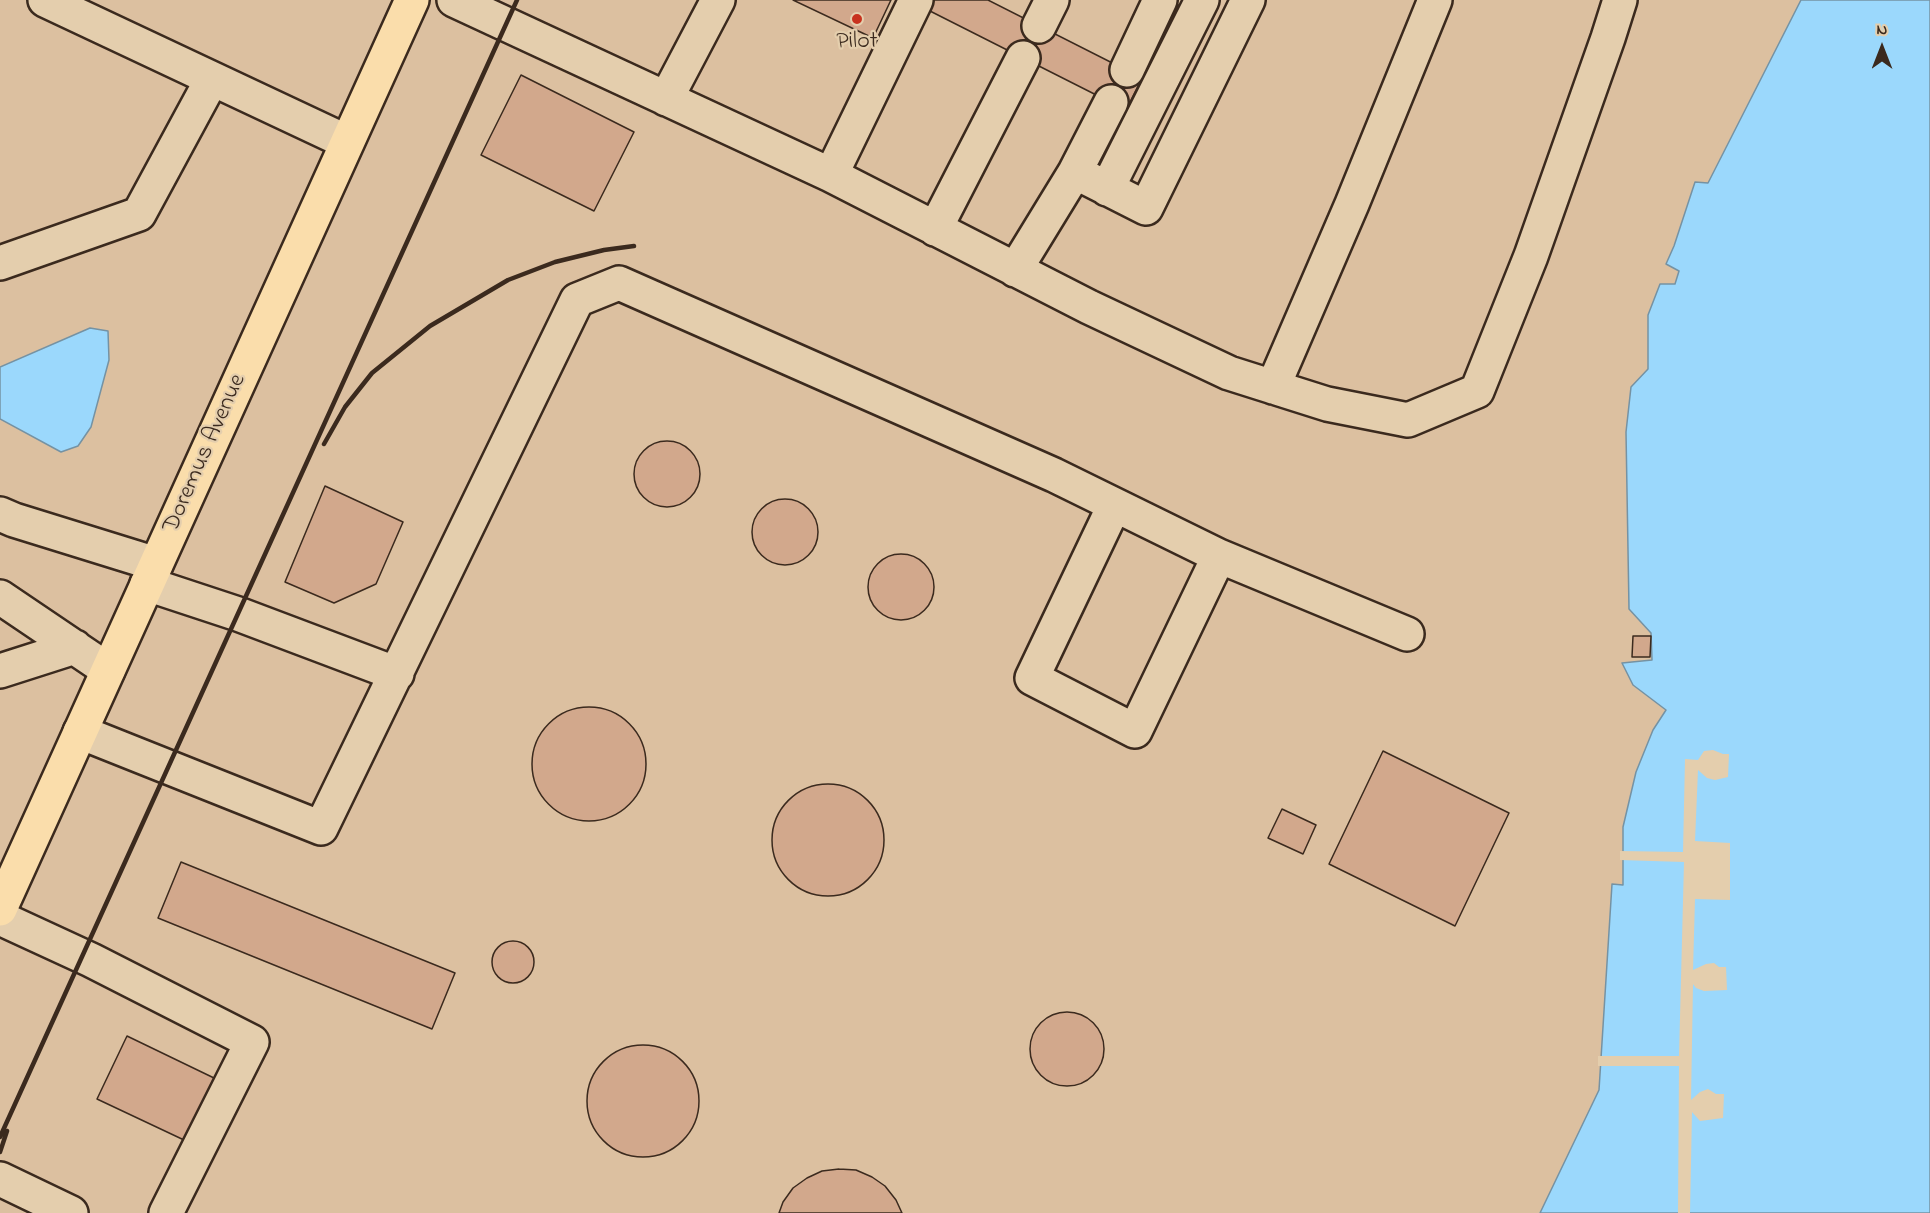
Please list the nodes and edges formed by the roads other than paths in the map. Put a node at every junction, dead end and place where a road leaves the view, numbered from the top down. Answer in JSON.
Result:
{"nodes":[{"id":1,"x":45,"y":0,"type":"edge"},
{"id":2,"x":412,"y":0,"type":"edge"},
{"id":3,"x":454,"y":0,"type":"edge"},
{"id":4,"x":718,"y":0,"type":"edge"},
{"id":5,"x":916,"y":0,"type":"edge"},
{"id":6,"x":1160,"y":0,"type":"edge"},
{"id":7,"x":1202,"y":0,"type":"edge"},
{"id":8,"x":1248,"y":0,"type":"edge"},
{"id":9,"x":1435,"y":0,"type":"edge"},
{"id":10,"x":1620,"y":0,"type":"edge"},
{"id":11,"x":1023,"y":58,"type":"dead end"},
{"id":12,"x":1127,"y":70,"type":"dead end"},
{"id":13,"x":212,"y":79,"type":"junction"},
{"id":14,"x":666,"y":99,"type":"junction"},
{"id":15,"x":1111,"y":102,"type":"dead end"},
{"id":16,"x":347,"y":142,"type":"junction"},
{"id":17,"x":1075,"y":172,"type":"junction"},
{"id":18,"x":831,"y":175,"type":"junction"},
{"id":19,"x":1107,"y":189,"type":"junction"},
{"id":20,"x":935,"y":229,"type":"junction"},
{"id":21,"x":0,"y":263,"type":"edge"},
{"id":22,"x":1015,"y":270,"type":"junction"},
{"id":23,"x":1273,"y":387,"type":"junction"},
{"id":24,"x":1114,"y":506,"type":"junction"},
{"id":25,"x":0,"y":513,"type":"edge"},
{"id":26,"x":1219,"y":556,"type":"junction"},
{"id":27,"x":152,"y":574,"type":"junction"},
{"id":28,"x":0,"y":597,"type":"edge"},
{"id":29,"x":1407,"y":634,"type":"dead end"},
{"id":30,"x":75,"y":647,"type":"junction"},
{"id":31,"x":108,"y":670,"type":"junction"},
{"id":32,"x":0,"y":671,"type":"edge"},
{"id":33,"x":397,"y":674,"type":"junction"},
{"id":34,"x":80,"y":732,"type":"junction"},
{"id":35,"x":0,"y":909,"type":"edge"},
{"id":36,"x":0,"y":918,"type":"edge"},
{"id":37,"x":0,"y":1179,"type":"edge"},
{"id":38,"x":71,"y":1213,"type":"edge"},
{"id":39,"x":166,"y":1213,"type":"edge"}],
"edges":[{"from":1,"to":13,"type":"lane"},
{"from":2,"to":16,"type":"main road","name":"Doremus Avenue"},
{"from":3,"to":14,"type":"lane"},
{"from":4,"to":14,"type":"lane"},
{"from":5,"to":18,"type":"lane"},
{"from":6,"to":12,"type":"lane"},
{"from":7,"to":19,"type":"lane"},
{"from":8,"to":19,"type":"lane"},
{"from":9,"to":23,"type":"lane"},
{"from":10,"to":23,"type":"lane"},
{"from":11,"to":20,"type":"lane"},
{"from":13,"to":16,"type":"lane"},
{"from":13,"to":21,"type":"lane"},
{"from":14,"to":18,"type":"lane"},
{"from":15,"to":17,"type":"lane"},
{"from":16,"to":27,"type":"main road","name":"Doremus Avenue"},
{"from":17,"to":19,"type":"lane"},
{"from":17,"to":22,"type":"lane"},
{"from":18,"to":20,"type":"lane"},
{"from":20,"to":22,"type":"lane"},
{"from":22,"to":23,"type":"lane"},
{"from":24,"to":26,"type":"lane"},
{"from":24,"to":26,"type":"lane"},
{"from":24,"to":33,"type":"lane"},
{"from":25,"to":27,"type":"lane"},
{"from":26,"to":29,"type":"lane"},
{"from":27,"to":31,"type":"main road","name":"Doremus Avenue"},
{"from":27,"to":33,"type":"lane"},
{"from":28,"to":30,"type":"lane"},
{"from":30,"to":31,"type":"lane"},
{"from":30,"to":32,"type":"lane"},
{"from":31,"to":34,"type":"main road","name":"Doremus Avenue"},
{"from":33,"to":34,"type":"lane"},
{"from":34,"to":35,"type":"main road","name":"Doremus Avenue"},
{"from":36,"to":39,"type":"lane"},
{"from":37,"to":38,"type":"lane"}]}
